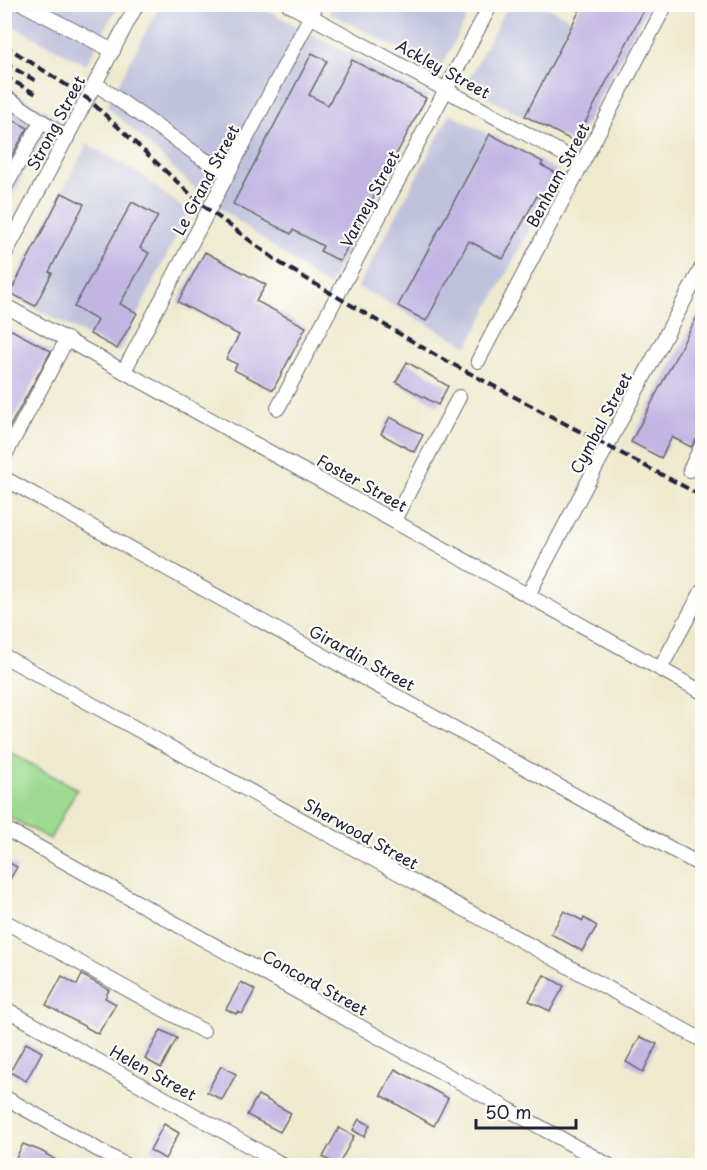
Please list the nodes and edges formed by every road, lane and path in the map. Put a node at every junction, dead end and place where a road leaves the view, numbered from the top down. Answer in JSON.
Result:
{"nodes":[{"id":1,"x":23,"y":4,"type":"edge"},
{"id":2,"x":137,"y":4,"type":"edge"},
{"id":3,"x":288,"y":4,"type":"edge"},
{"id":4,"x":491,"y":4,"type":"edge"},
{"id":5,"x":666,"y":4,"type":"edge"},
{"id":6,"x":314,"y":10,"type":"edge"},
{"id":7,"x":113,"y":51,"type":"junction"},
{"id":8,"x":96,"y":84,"type":"junction"},
{"id":9,"x":446,"y":90,"type":"junction"},
{"id":10,"x":4,"y":96,"type":"edge"},
{"id":11,"x":41,"y":122,"type":"junction"},
{"id":12,"x":67,"y":138,"type":"junction"},
{"id":13,"x":582,"y":165,"type":"junction"},
{"id":14,"x":228,"y":173,"type":"junction"},
{"id":15,"x":4,"y":189,"type":"edge"},
{"id":16,"x":4,"y":256,"type":"edge"},
{"id":17,"x":702,"y":267,"type":"edge"},
{"id":18,"x":4,"y":305,"type":"edge"},
{"id":19,"x":67,"y":339,"type":"junction"},
{"id":20,"x":478,"y":361,"type":"dead end"},
{"id":21,"x":124,"y":370,"type":"junction"},
{"id":22,"x":459,"y":397,"type":"dead end"},
{"id":23,"x":278,"y":408,"type":"dead end"},
{"id":24,"x":702,"y":445,"type":"edge"},
{"id":25,"x":4,"y":457,"type":"edge"},
{"id":26,"x":690,"y":470,"type":"dead end"},
{"id":27,"x":4,"y":478,"type":"edge"},
{"id":28,"x":394,"y":520,"type":"junction"},
{"id":29,"x":702,"y":591,"type":"edge"},
{"id":30,"x":528,"y":595,"type":"junction"},
{"id":31,"x":4,"y":656,"type":"edge"},
{"id":32,"x":660,"y":669,"type":"junction"},
{"id":33,"x":702,"y":692,"type":"edge"},
{"id":34,"x":4,"y":828,"type":"edge"},
{"id":35,"x":702,"y":866,"type":"edge"},
{"id":36,"x":4,"y":921,"type":"edge"},
{"id":37,"x":4,"y":1008,"type":"edge"},
{"id":38,"x":203,"y":1031,"type":"dead end"},
{"id":39,"x":702,"y":1040,"type":"edge"},
{"id":40,"x":4,"y":1097,"type":"edge"},
{"id":41,"x":127,"y":1166,"type":"edge"},
{"id":42,"x":285,"y":1166,"type":"edge"},
{"id":43,"x":610,"y":1166,"type":"edge"}],
"edges":[{"from":1,"to":7,"type":"street"},
{"from":2,"to":7,"type":"street","name":"Strong Street"},
{"from":3,"to":6,"type":"street","name":"Ackley Street"},
{"from":4,"to":9,"type":"street","name":"Varney Street"},
{"from":5,"to":13,"type":"street","name":"Benham Street"},
{"from":6,"to":9,"type":"street","name":"Ackley Street"},
{"from":6,"to":14,"type":"street","name":"Le Grand Street"},
{"from":7,"to":8,"type":"street","name":"Strong Street"},
{"from":8,"to":12,"type":"street","name":"Strong Street"},
{"from":8,"to":14,"type":"street"},
{"from":9,"to":13,"type":"street","name":"Ackley Street"},
{"from":9,"to":23,"type":"street","name":"Varney Street"},
{"from":10,"to":11,"type":"street"},
{"from":11,"to":12,"type":"street"},
{"from":11,"to":15,"type":"street"},
{"from":12,"to":16,"type":"street","name":"Strong Street"},
{"from":13,"to":20,"type":"street","name":"Benham Street"},
{"from":14,"to":21,"type":"street","name":"Le Grand Street"},
{"from":17,"to":30,"type":"street","name":"Cymbal Street"},
{"from":18,"to":19,"type":"street","name":"Foster Street"},
{"from":19,"to":21,"type":"street","name":"Foster Street"},
{"from":19,"to":25,"type":"street"},
{"from":21,"to":28,"type":"street","name":"Foster Street"},
{"from":22,"to":28,"type":"street"},
{"from":24,"to":26,"type":"street"},
{"from":27,"to":35,"type":"street","name":"Girardin Street"},
{"from":28,"to":30,"type":"street","name":"Foster Street"},
{"from":29,"to":32,"type":"street"},
{"from":30,"to":32,"type":"street","name":"Foster Street"},
{"from":31,"to":39,"type":"street","name":"Sherwood Street"},
{"from":32,"to":33,"type":"street","name":"Foster Street"},
{"from":34,"to":43,"type":"street","name":"Concord Street"},
{"from":36,"to":38,"type":"street"},
{"from":37,"to":42,"type":"street","name":"Helen Street"},
{"from":40,"to":41,"type":"street"}]}
